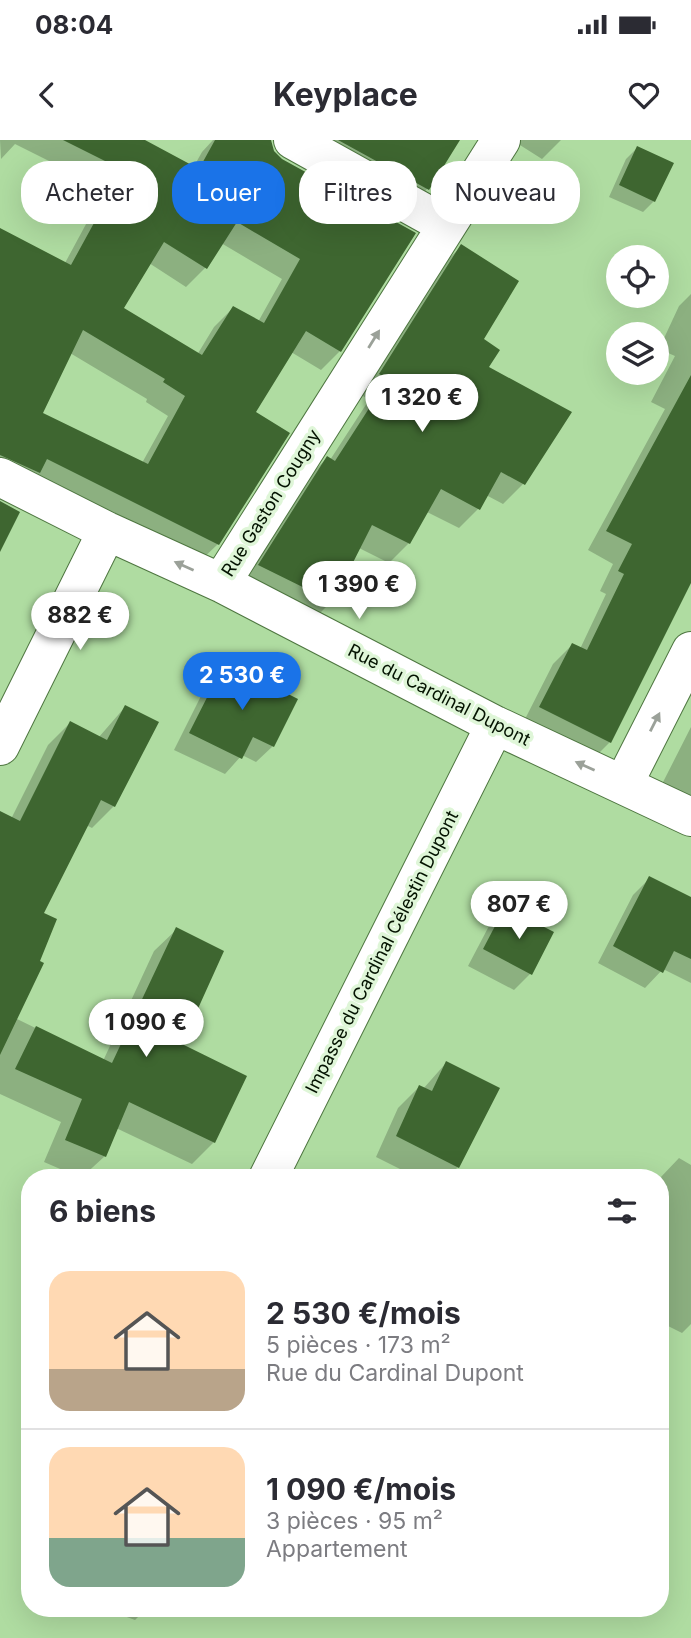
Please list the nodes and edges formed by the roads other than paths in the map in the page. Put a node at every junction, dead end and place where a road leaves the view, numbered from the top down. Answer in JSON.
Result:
{"nodes":[{"id":1,"x":293,"y":140,"type":"edge"},
{"id":2,"x":500,"y":140,"type":"edge"},
{"id":3,"x":446,"y":225,"type":"junction"},
{"id":4,"x":0,"y":477,"type":"edge"},
{"id":5,"x":107,"y":531,"type":"junction"},
{"id":6,"x":221,"y":583,"type":"junction"},
{"id":7,"x":691,"y":651,"type":"edge"},
{"id":8,"x":495,"y":726,"type":"junction"},
{"id":9,"x":0,"y":746,"type":"edge"},
{"id":10,"x":624,"y":783,"type":"junction"},
{"id":11,"x":691,"y":817,"type":"edge"},
{"id":12,"x":273,"y":1169,"type":"edge"}],
"edges":[{"from":1,"to":3,"type":"street"},
{"from":2,"to":3,"type":"street","name":"Rue Gaston Cougny"},
{"from":6,"to":3,"type":"street","name":"Rue Gaston Cougny","one_way":true},
{"from":4,"to":5,"type":"street","name":"Rue du Cardinal Dupont"},
{"from":6,"to":5,"type":"street","name":"Rue du Cardinal Dupont","one_way":true},
{"from":5,"to":9,"type":"street"},
{"from":6,"to":8,"type":"street","name":"Rue du Cardinal Dupont"},
{"from":10,"to":7,"type":"street","one_way":true},
{"from":10,"to":8,"type":"street","name":"Rue du Cardinal Dupont","one_way":true},
{"from":8,"to":12,"type":"street","name":"Impasse du Cardinal Célestin Dupont"},
{"from":10,"to":11,"type":"street","name":"Rue du Cardinal Dupont"}]}
